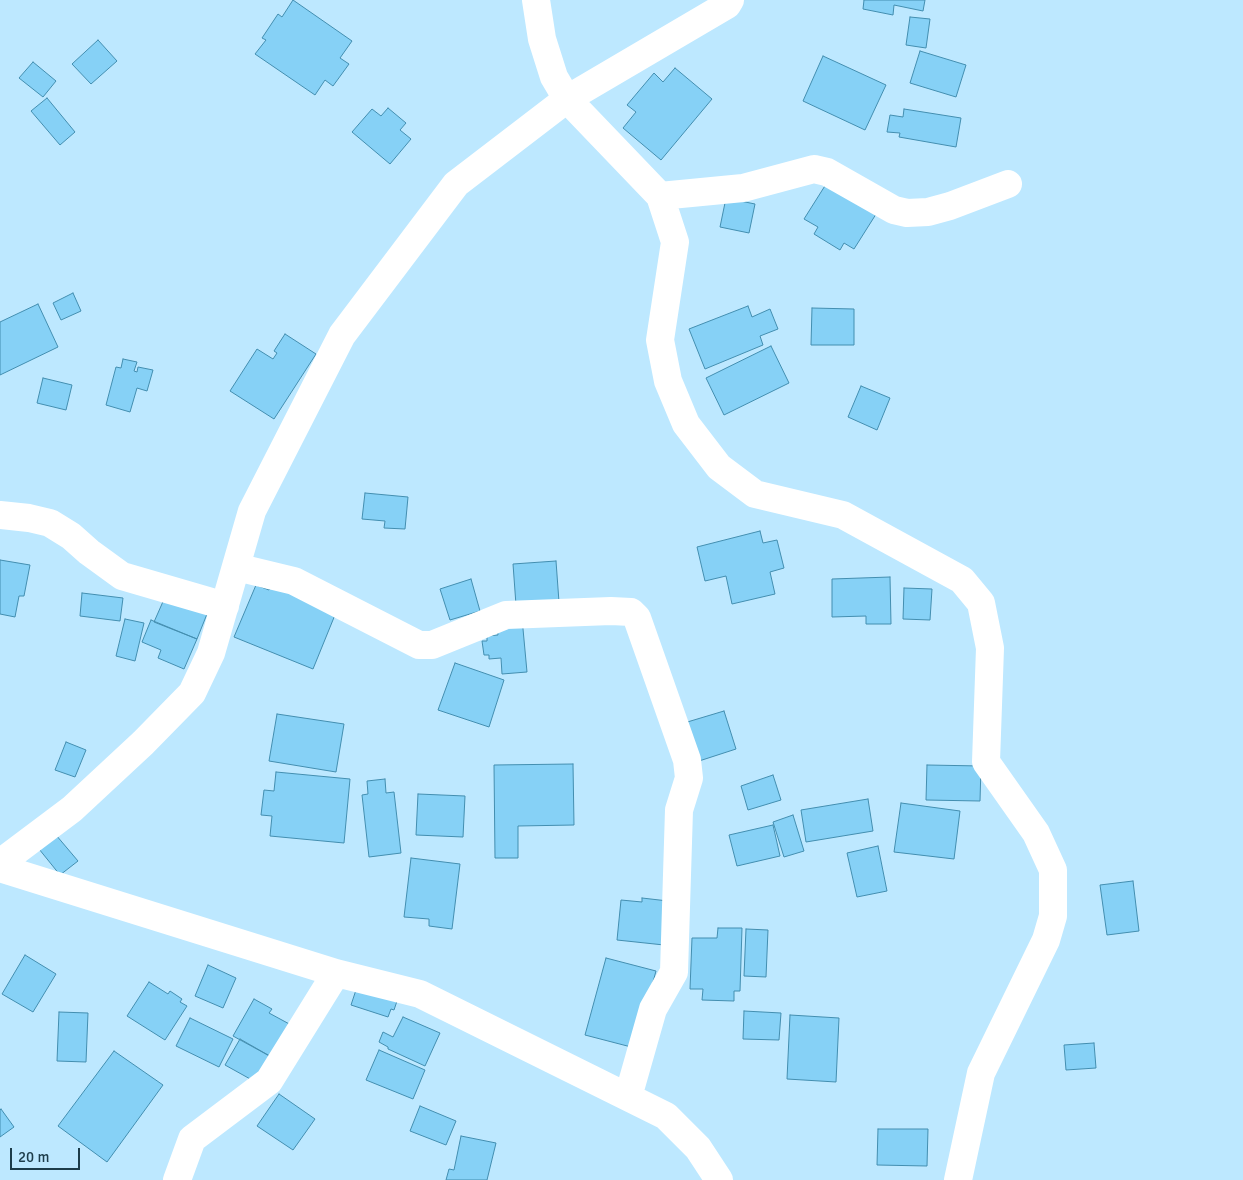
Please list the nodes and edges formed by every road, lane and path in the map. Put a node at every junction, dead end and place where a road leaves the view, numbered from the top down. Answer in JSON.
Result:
{"nodes":[{"id":1,"x":536,"y":0,"type":"edge"},
{"id":2,"x":730,"y":0,"type":"edge"},
{"id":3,"x":567,"y":99,"type":"junction"},
{"id":4,"x":1008,"y":184,"type":"dead end"},
{"id":5,"x":660,"y":196,"type":"junction"},
{"id":6,"x":0,"y":515,"type":"edge"},
{"id":7,"x":236,"y":567,"type":"junction"},
{"id":8,"x":225,"y":606,"type":"junction"},
{"id":9,"x":0,"y":863,"type":"edge"},
{"id":10,"x":0,"y":868,"type":"edge"},
{"id":11,"x":336,"y":973,"type":"junction"},
{"id":12,"x":628,"y":1097,"type":"junction"},
{"id":13,"x":177,"y":1180,"type":"edge"},
{"id":14,"x":719,"y":1180,"type":"edge"},
{"id":15,"x":958,"y":1180,"type":"edge"}],
"edges":[{"from":1,"to":3,"type":"street"},
{"from":2,"to":3,"type":"street"},
{"from":3,"to":5,"type":"street"},
{"from":3,"to":7,"type":"street"},
{"from":4,"to":5,"type":"street"},
{"from":5,"to":15,"type":"street"},
{"from":6,"to":8,"type":"street"},
{"from":7,"to":8,"type":"street"},
{"from":7,"to":12,"type":"street"},
{"from":8,"to":9,"type":"street"},
{"from":10,"to":11,"type":"street"},
{"from":11,"to":12,"type":"street"},
{"from":11,"to":13,"type":"street"},
{"from":12,"to":14,"type":"street"}]}
